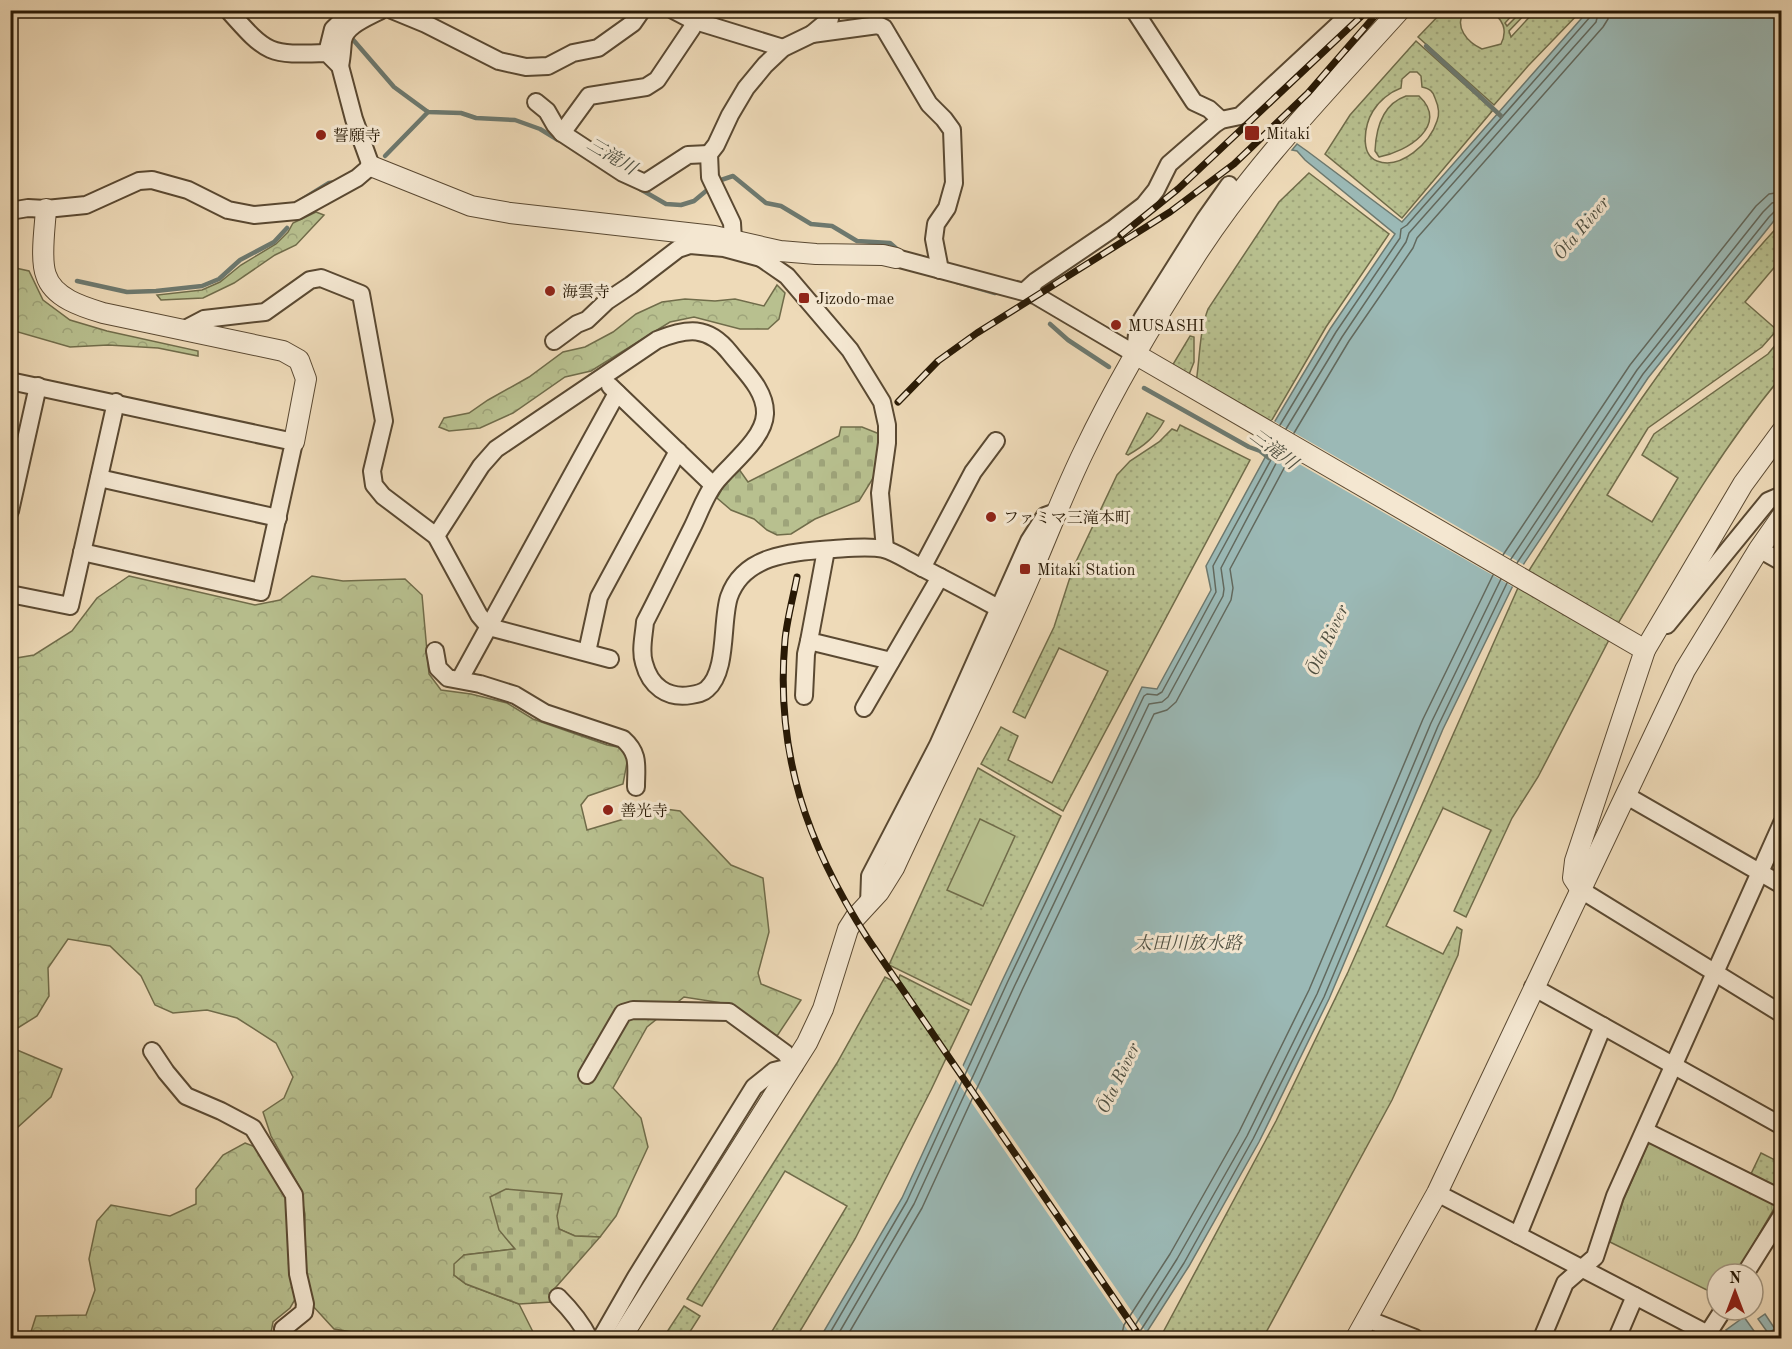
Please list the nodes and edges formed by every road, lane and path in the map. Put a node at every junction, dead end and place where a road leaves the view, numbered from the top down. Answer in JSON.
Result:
{"nodes":[{"id":1,"x":228,"y":10,"type":"edge"},
{"id":2,"x":353,"y":10,"type":"edge"},
{"id":3,"x":381,"y":10,"type":"edge"},
{"id":4,"x":392,"y":10,"type":"edge"},
{"id":5,"x":642,"y":10,"type":"edge"},
{"id":6,"x":673,"y":10,"type":"edge"},
{"id":7,"x":830,"y":10,"type":"edge"},
{"id":8,"x":1134,"y":10,"type":"edge"},
{"id":9,"x":1354,"y":10,"type":"edge"},
{"id":10,"x":1400,"y":10,"type":"edge"},
{"id":11,"x":693,"y":15,"type":"edge"},
{"id":12,"x":812,"y":34,"type":"junction"},
{"id":13,"x":783,"y":48,"type":"junction"},
{"id":14,"x":327,"y":53,"type":"junction"},
{"id":15,"x":340,"y":66,"type":"junction"},
{"id":16,"x":536,"y":102,"type":"dead end"},
{"id":17,"x":1221,"y":120,"type":"junction"},
{"id":18,"x":562,"y":133,"type":"junction"},
{"id":19,"x":709,"y":154,"type":"junction"},
{"id":20,"x":371,"y":166,"type":"junction"},
{"id":21,"x":1229,"y":185,"type":"dead end"},
{"id":22,"x":46,"y":209,"type":"junction"},
{"id":23,"x":10,"y":211,"type":"edge"},
{"id":24,"x":733,"y":240,"type":"junction"},
{"id":25,"x":762,"y":253,"type":"junction"},
{"id":26,"x":896,"y":258,"type":"joint"},
{"id":27,"x":940,"y":270,"type":"junction"},
{"id":28,"x":1026,"y":291,"type":"junction"},
{"id":29,"x":183,"y":330,"type":"junction"},
{"id":30,"x":554,"y":341,"type":"dead end"},
{"id":31,"x":1142,"y":358,"type":"junction"},
{"id":32,"x":601,"y":377,"type":"junction"},
{"id":33,"x":10,"y":381,"type":"edge"},
{"id":34,"x":38,"y":386,"type":"junction"},
{"id":35,"x":617,"y":393,"type":"junction"},
{"id":36,"x":116,"y":402,"type":"junction"},
{"id":37,"x":1782,"y":431,"type":"edge"},
{"id":38,"x":996,"y":441,"type":"dead end"},
{"id":39,"x":294,"y":442,"type":"junction"},
{"id":40,"x":678,"y":451,"type":"junction"},
{"id":41,"x":99,"y":478,"type":"junction"},
{"id":42,"x":713,"y":485,"type":"junction"},
{"id":43,"x":1782,"y":495,"type":"edge"},
{"id":44,"x":10,"y":511,"type":"edge"},
{"id":45,"x":1056,"y":512,"type":"junction"},
{"id":46,"x":1782,"y":516,"type":"edge"},
{"id":47,"x":278,"y":518,"type":"junction"},
{"id":48,"x":436,"y":536,"type":"junction"},
{"id":49,"x":885,"y":549,"type":"junction"},
{"id":50,"x":1759,"y":549,"type":"junction"},
{"id":51,"x":826,"y":550,"type":"junction"},
{"id":52,"x":82,"y":552,"type":"junction"},
{"id":53,"x":1782,"y":562,"type":"edge"},
{"id":54,"x":922,"y":568,"type":"junction"},
{"id":55,"x":940,"y":576,"type":"junction"},
{"id":56,"x":10,"y":594,"type":"edge"},
{"id":57,"x":998,"y":608,"type":"junction"},
{"id":58,"x":489,"y":627,"type":"junction"},
{"id":59,"x":809,"y":641,"type":"junction"},
{"id":60,"x":1639,"y":647,"type":"junction"},
{"id":61,"x":435,"y":651,"type":"dead end"},
{"id":62,"x":586,"y":652,"type":"junction"},
{"id":63,"x":610,"y":659,"type":"dead end"},
{"id":64,"x":891,"y":661,"type":"junction"},
{"id":65,"x":460,"y":679,"type":"junction"},
{"id":66,"x":969,"y":691,"type":"junction"},
{"id":67,"x":804,"y":696,"type":"dead end"},
{"id":68,"x":864,"y":708,"type":"dead end"},
{"id":69,"x":636,"y":787,"type":"dead end"},
{"id":70,"x":1627,"y":796,"type":"junction"},
{"id":71,"x":1782,"y":823,"type":"edge"},
{"id":72,"x":1760,"y":872,"type":"junction"},
{"id":73,"x":1782,"y":885,"type":"edge"},
{"id":74,"x":1581,"y":890,"type":"junction"},
{"id":75,"x":1715,"y":973,"type":"junction"},
{"id":76,"x":1533,"y":987,"type":"junction"},
{"id":77,"x":1782,"y":1014,"type":"edge"},
{"id":78,"x":1603,"y":1026,"type":"junction"},
{"id":79,"x":152,"y":1051,"type":"dead end"},
{"id":80,"x":1674,"y":1065,"type":"junction"},
{"id":81,"x":794,"y":1066,"type":"junction"},
{"id":82,"x":587,"y":1075,"type":"dead end"},
{"id":83,"x":1782,"y":1126,"type":"edge"},
{"id":84,"x":1645,"y":1131,"type":"junction"},
{"id":85,"x":1437,"y":1193,"type":"junction"},
{"id":86,"x":1782,"y":1199,"type":"edge"},
{"id":87,"x":1782,"y":1215,"type":"edge"},
{"id":88,"x":1518,"y":1235,"type":"junction"},
{"id":89,"x":1753,"y":1262,"type":"edge"},
{"id":90,"x":1581,"y":1269,"type":"junction"},
{"id":91,"x":636,"y":1277,"type":"junction"},
{"id":92,"x":1635,"y":1296,"type":"junction"},
{"id":93,"x":558,"y":1297,"type":"dead end"},
{"id":94,"x":1367,"y":1319,"type":"junction"},
{"id":95,"x":1716,"y":1322,"type":"edge"},
{"id":96,"x":1708,"y":1337,"type":"edge"},
{"id":97,"x":285,"y":1338,"type":"edge"},
{"id":98,"x":588,"y":1338,"type":"edge"},
{"id":99,"x":595,"y":1338,"type":"edge"},
{"id":100,"x":601,"y":1338,"type":"edge"},
{"id":101,"x":621,"y":1338,"type":"edge"},
{"id":102,"x":1356,"y":1338,"type":"edge"},
{"id":103,"x":1415,"y":1338,"type":"edge"},
{"id":104,"x":1542,"y":1338,"type":"edge"},
{"id":105,"x":1617,"y":1338,"type":"edge"}],
"edges":[{"from":1,"to":14,"type":"street"},
{"from":2,"to":14,"type":"street"},
{"from":3,"to":15,"type":"street"},
{"from":4,"to":5,"type":"street"},
{"from":6,"to":11,"type":"street"},
{"from":7,"to":12,"type":"street"},
{"from":8,"to":17,"type":"street"},
{"from":9,"to":17,"type":"street"},
{"from":10,"to":31,"type":"street"},
{"from":11,"to":13,"type":"street"},
{"from":11,"to":18,"type":"street"},
{"from":12,"to":13,"type":"street"},
{"from":12,"to":27,"type":"street"},
{"from":13,"to":19,"type":"street"},
{"from":14,"to":15,"type":"street"},
{"from":15,"to":20,"type":"street"},
{"from":16,"to":18,"type":"street"},
{"from":17,"to":28,"type":"street"},
{"from":18,"to":19,"type":"street"},
{"from":19,"to":24,"type":"street"},
{"from":20,"to":22,"type":"street"},
{"from":20,"to":24,"type":"street"},
{"from":21,"to":31,"type":"street"},
{"from":22,"to":23,"type":"street"},
{"from":22,"to":29,"type":"street"},
{"from":24,"to":25,"type":"street"},
{"from":25,"to":26,"type":"street"},
{"from":25,"to":30,"type":"street"},
{"from":25,"to":49,"type":"street"},
{"from":26,"to":27,"type":"street"},
{"from":27,"to":28,"type":"street"},
{"from":28,"to":31,"type":"street"},
{"from":29,"to":39,"type":"street"},
{"from":29,"to":48,"type":"street"},
{"from":31,"to":45,"type":"street"},
{"from":31,"to":60,"type":"street"},
{"from":32,"to":35,"type":"street"},
{"from":32,"to":42,"type":"street"},
{"from":32,"to":48,"type":"street"},
{"from":33,"to":34,"type":"street"},
{"from":34,"to":36,"type":"street"},
{"from":34,"to":44,"type":"street"},
{"from":35,"to":40,"type":"street"},
{"from":35,"to":58,"type":"street"},
{"from":36,"to":39,"type":"street"},
{"from":36,"to":41,"type":"street"},
{"from":37,"to":60,"type":"street"},
{"from":38,"to":54,"type":"street"},
{"from":39,"to":47,"type":"street"},
{"from":40,"to":42,"type":"street"},
{"from":40,"to":62,"type":"street"},
{"from":41,"to":47,"type":"street"},
{"from":41,"to":52,"type":"street"},
{"from":42,"to":51,"type":"street"},
{"from":43,"to":60,"type":"street"},
{"from":45,"to":57,"type":"street"},
{"from":45,"to":66,"type":"street"},
{"from":46,"to":50,"type":"street"},
{"from":47,"to":52,"type":"street"},
{"from":48,"to":58,"type":"street"},
{"from":49,"to":51,"type":"street"},
{"from":49,"to":54,"type":"street"},
{"from":50,"to":53,"type":"street"},
{"from":50,"to":70,"type":"street"},
{"from":51,"to":59,"type":"street"},
{"from":52,"to":56,"type":"street"},
{"from":54,"to":55,"type":"street"},
{"from":55,"to":57,"type":"street"},
{"from":55,"to":64,"type":"street"},
{"from":57,"to":66,"type":"street"},
{"from":58,"to":62,"type":"street"},
{"from":58,"to":65,"type":"street"},
{"from":59,"to":64,"type":"street"},
{"from":59,"to":67,"type":"street"},
{"from":60,"to":74,"type":"street"},
{"from":61,"to":65,"type":"street"},
{"from":62,"to":63,"type":"street"},
{"from":64,"to":68,"type":"street"},
{"from":65,"to":69,"type":"street"},
{"from":66,"to":81,"type":"street"},
{"from":70,"to":72,"type":"street"},
{"from":70,"to":74,"type":"street"},
{"from":71,"to":72,"type":"street"},
{"from":72,"to":73,"type":"street"},
{"from":72,"to":75,"type":"street"},
{"from":74,"to":75,"type":"street"},
{"from":74,"to":76,"type":"street"},
{"from":75,"to":77,"type":"street"},
{"from":75,"to":80,"type":"street"},
{"from":76,"to":78,"type":"street"},
{"from":76,"to":85,"type":"street"},
{"from":78,"to":80,"type":"street"},
{"from":78,"to":88,"type":"street"},
{"from":79,"to":97,"type":"street"},
{"from":80,"to":83,"type":"street"},
{"from":80,"to":84,"type":"street"},
{"from":81,"to":82,"type":"street"},
{"from":81,"to":91,"type":"street"},
{"from":81,"to":101,"type":"street"},
{"from":84,"to":86,"type":"street"},
{"from":84,"to":90,"type":"street"},
{"from":85,"to":88,"type":"street"},
{"from":85,"to":94,"type":"street"},
{"from":87,"to":89,"type":"street"},
{"from":88,"to":90,"type":"street"},
{"from":90,"to":92,"type":"street"},
{"from":90,"to":104,"type":"street"},
{"from":91,"to":99,"type":"street"},
{"from":91,"to":100,"type":"street"},
{"from":92,"to":96,"type":"street"},
{"from":92,"to":105,"type":"street"},
{"from":93,"to":98,"type":"street"},
{"from":94,"to":102,"type":"street"},
{"from":94,"to":103,"type":"street"},
{"from":95,"to":96,"type":"street"}]}
